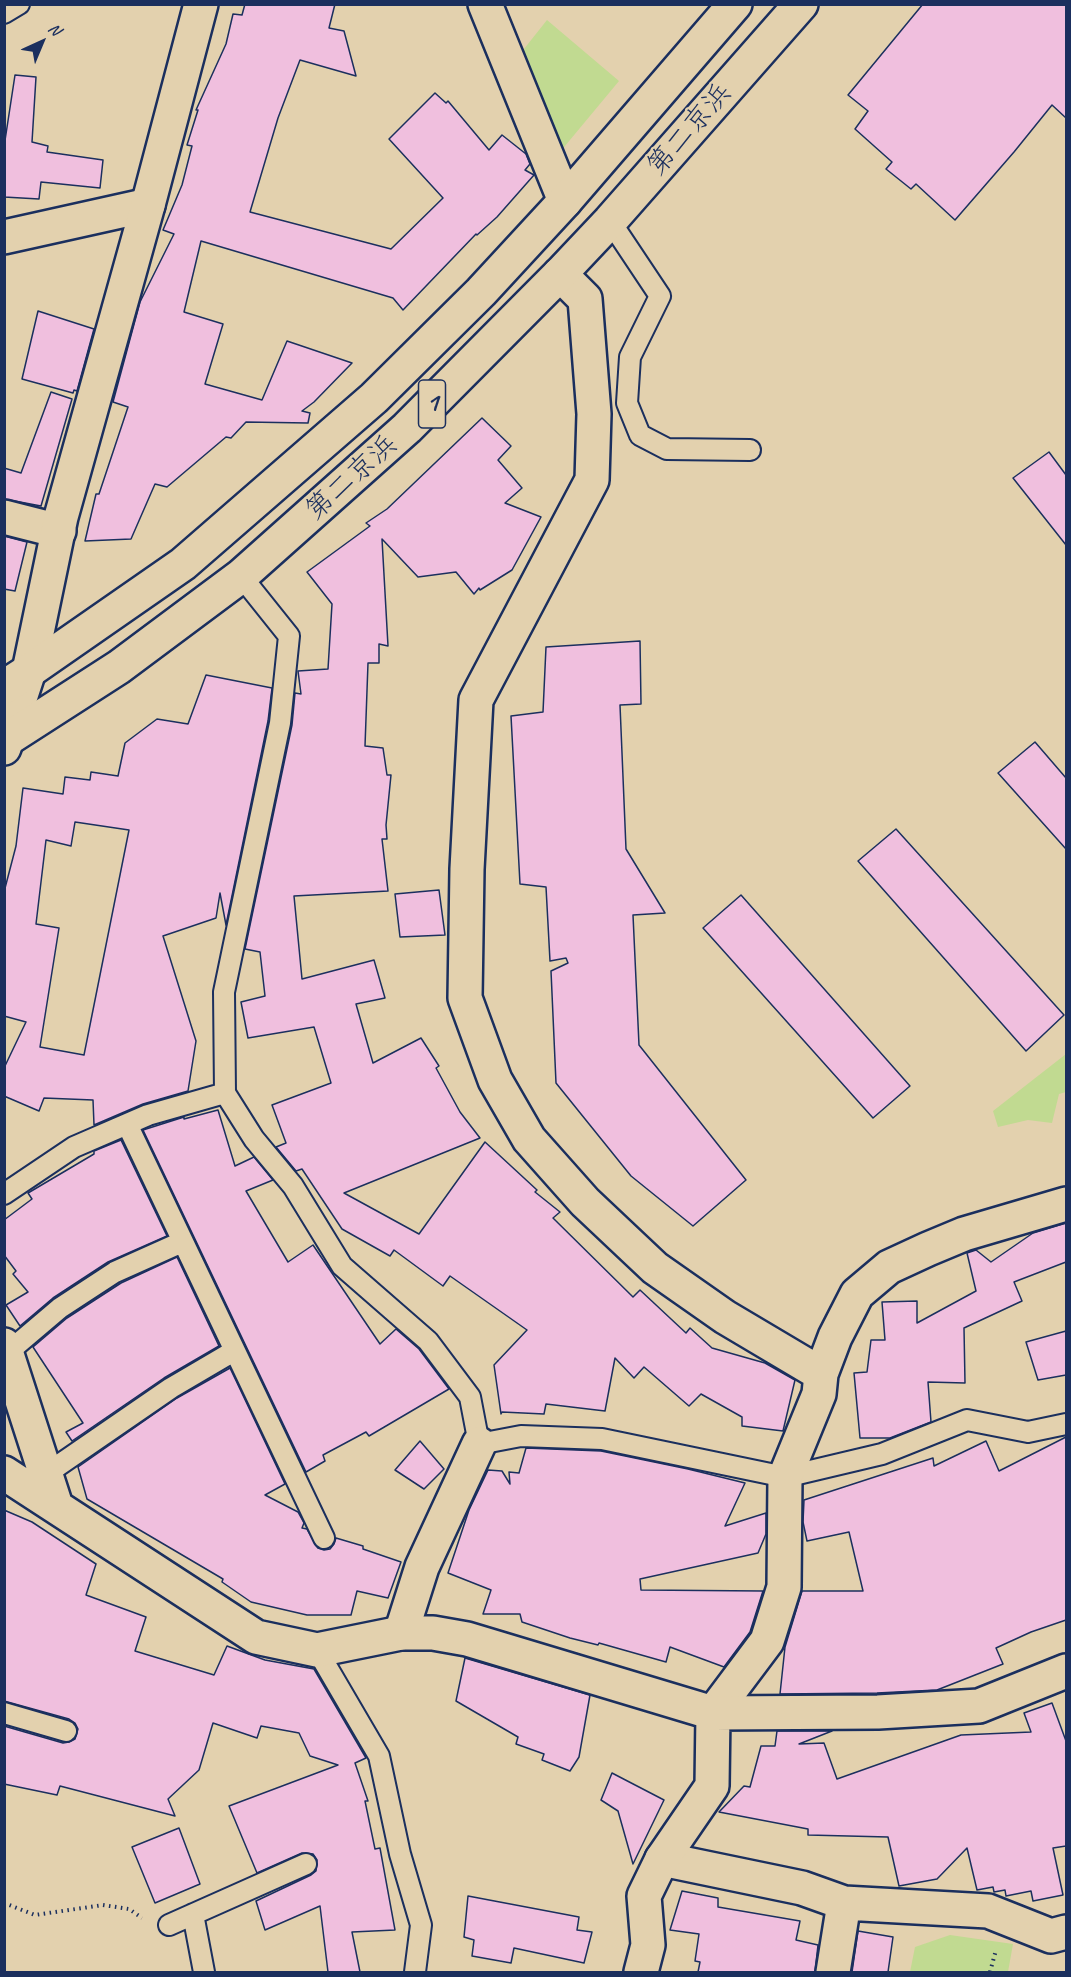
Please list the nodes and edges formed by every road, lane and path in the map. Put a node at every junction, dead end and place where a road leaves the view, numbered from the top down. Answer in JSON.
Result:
{"nodes":[{"id":1,"x":19,"y":4,"type":"edge"},
{"id":2,"x":201,"y":4,"type":"edge"},
{"id":3,"x":485,"y":4,"type":"edge"},
{"id":4,"x":735,"y":4,"type":"edge"},
{"id":5,"x":801,"y":4,"type":"edge"},
{"id":6,"x":4,"y":13,"type":"edge"},
{"id":7,"x":565,"y":201,"type":"junction"},
{"id":8,"x":148,"y":205,"type":"junction"},
{"id":9,"x":610,"y":221,"type":"junction"},
{"id":10,"x":4,"y":237,"type":"edge"},
{"id":11,"x":560,"y":274,"type":"junction"},
{"id":12,"x":750,"y":450,"type":"dead end"},
{"id":13,"x":4,"y":518,"type":"edge"},
{"id":14,"x":59,"y":531,"type":"junction"},
{"id":15,"x":241,"y":576,"type":"junction"},
{"id":16,"x":17,"y":679,"type":"edge"},
{"id":17,"x":5,"y":743,"type":"edge"},
{"id":18,"x":225,"y":1093,"type":"junction"},
{"id":19,"x":126,"y":1125,"type":"junction"},
{"id":20,"x":4,"y":1194,"type":"edge"},
{"id":21,"x":1066,"y":1204,"type":"edge"},
{"id":22,"x":182,"y":1242,"type":"junction"},
{"id":23,"x":6,"y":1349,"type":"edge"},
{"id":24,"x":234,"y":1351,"type":"junction"},
{"id":25,"x":821,"y":1374,"type":"junction"},
{"id":26,"x":1066,"y":1424,"type":"edge"},
{"id":27,"x":479,"y":1444,"type":"junction"},
{"id":28,"x":4,"y":1473,"type":"edge"},
{"id":29,"x":46,"y":1474,"type":"junction"},
{"id":30,"x":785,"y":1477,"type":"junction"},
{"id":31,"x":56,"y":1506,"type":"junction"},
{"id":32,"x":324,"y":1538,"type":"dead end"},
{"id":33,"x":401,"y":1633,"type":"junction"},
{"id":34,"x":317,"y":1650,"type":"junction"},
{"id":35,"x":1066,"y":1671,"type":"edge"},
{"id":36,"x":4,"y":1713,"type":"edge"},
{"id":37,"x":713,"y":1713,"type":"junction"},
{"id":38,"x":66,"y":1731,"type":"dead end"},
{"id":39,"x":662,"y":1859,"type":"junction"},
{"id":40,"x":306,"y":1863,"type":"dead end"},
{"id":41,"x":4,"y":1903,"type":"edge"},
{"id":42,"x":844,"y":1903,"type":"junction"},
{"id":43,"x":193,"y":1914,"type":"junction"},
{"id":44,"x":169,"y":1925,"type":"joint"},
{"id":45,"x":1066,"y":1932,"type":"edge"},
{"id":46,"x":204,"y":1972,"type":"edge"},
{"id":47,"x":415,"y":1972,"type":"edge"},
{"id":48,"x":641,"y":1972,"type":"edge"},
{"id":49,"x":833,"y":1972,"type":"edge"}],
"edges":[{"from":1,"to":6,"type":"lane"},
{"from":2,"to":8,"type":"main road"},
{"from":3,"to":7,"type":"main road"},
{"from":4,"to":7,"type":"main road","name":"第二京浜","number":"1"},
{"from":5,"to":9,"type":"main road","name":"第二京浜","number":"1"},
{"from":7,"to":16,"type":"main road","name":"第二京浜","number":"1"},
{"from":8,"to":10,"type":"main road"},
{"from":8,"to":14,"type":"main road"},
{"from":9,"to":11,"type":"main road","name":"第二京浜","number":"1"},
{"from":9,"to":12,"type":"lane"},
{"from":11,"to":15,"type":"main road","name":"第二京浜","number":"1"},
{"from":11,"to":25,"type":"main road"},
{"from":13,"to":14,"type":"main road"},
{"from":14,"to":16,"type":"main road"},
{"from":15,"to":17,"type":"main road","name":"第二京浜","number":"1"},
{"from":15,"to":18,"type":"lane"},
{"from":16,"to":17,"type":"main road"},
{"from":18,"to":19,"type":"lane"},
{"from":18,"to":27,"type":"lane"},
{"from":19,"to":20,"type":"lane"},
{"from":19,"to":22,"type":"lane"},
{"from":21,"to":25,"type":"main road"},
{"from":22,"to":23,"type":"lane"},
{"from":22,"to":24,"type":"lane"},
{"from":23,"to":29,"type":"main road"},
{"from":24,"to":29,"type":"lane"},
{"from":24,"to":32,"type":"lane"},
{"from":25,"to":30,"type":"main road"},
{"from":26,"to":30,"type":"lane"},
{"from":27,"to":30,"type":"lane"},
{"from":27,"to":33,"type":"main road"},
{"from":28,"to":31,"type":"main road"},
{"from":29,"to":31,"type":"main road"},
{"from":30,"to":37,"type":"main road"},
{"from":31,"to":34,"type":"main road"},
{"from":33,"to":34,"type":"main road"},
{"from":33,"to":37,"type":"main road"},
{"from":34,"to":47,"type":"lane"},
{"from":35,"to":37,"type":"main road"},
{"from":36,"to":38,"type":"lane"},
{"from":37,"to":39,"type":"main road"},
{"from":39,"to":42,"type":"main road"},
{"from":39,"to":48,"type":"main road"},
{"from":40,"to":43,"type":"lane"},
{"from":41,"to":44,"type":"path"},
{"from":42,"to":45,"type":"main road"},
{"from":42,"to":49,"type":"main road"},
{"from":43,"to":44,"type":"lane"},
{"from":43,"to":46,"type":"lane"}]}
